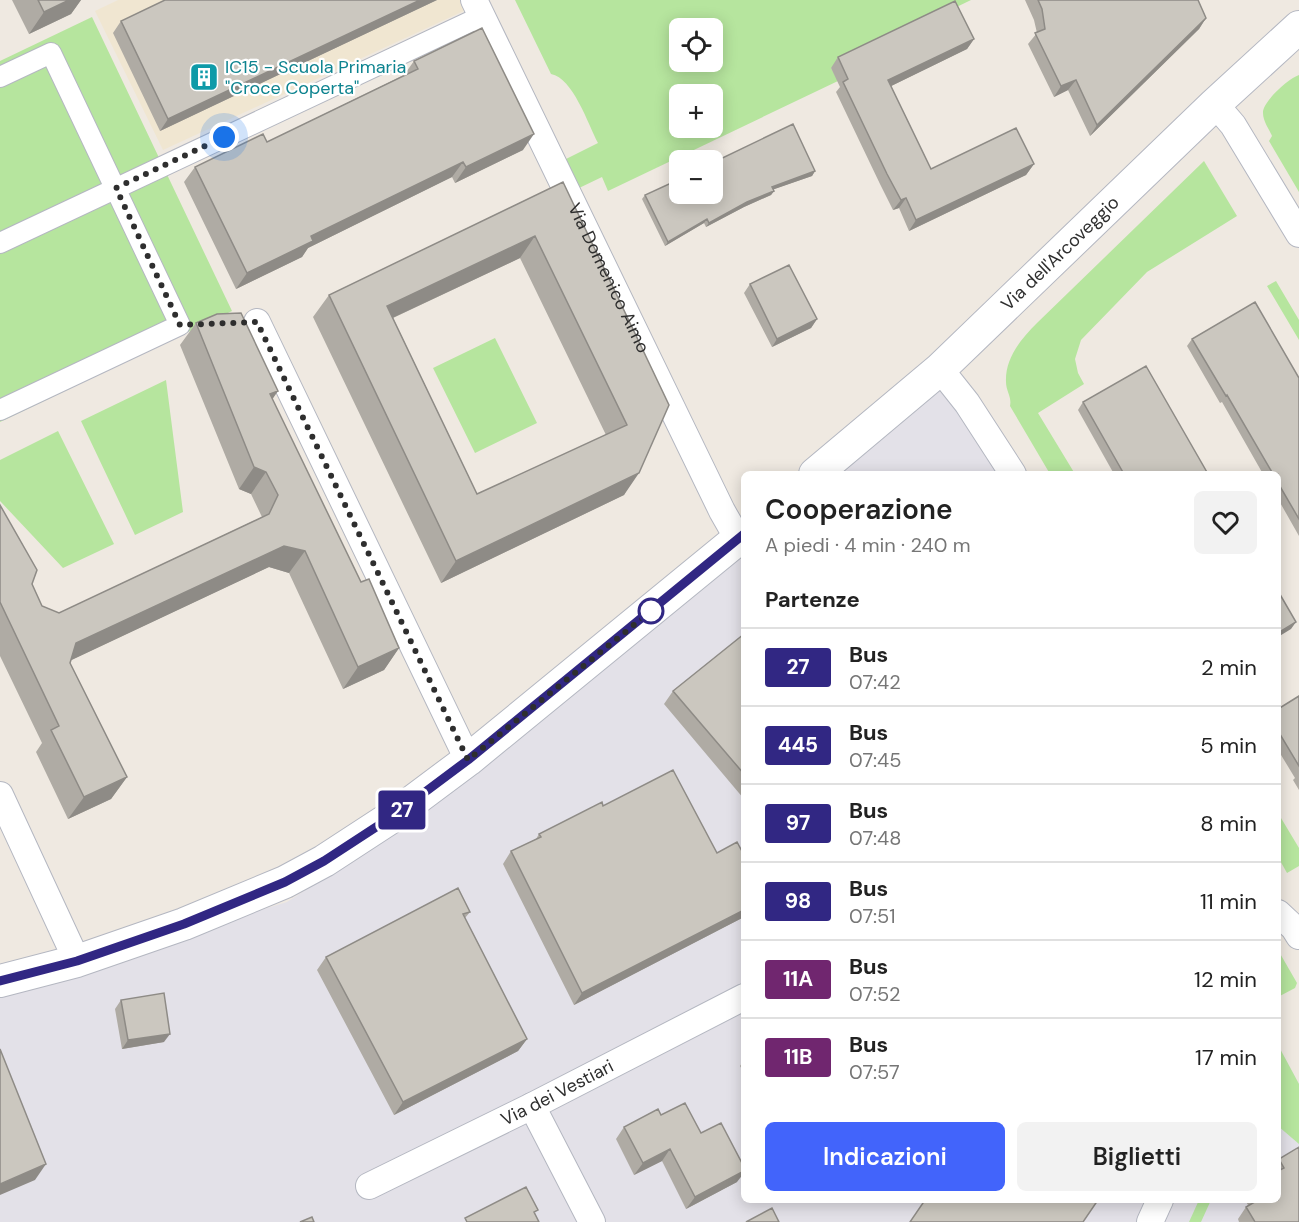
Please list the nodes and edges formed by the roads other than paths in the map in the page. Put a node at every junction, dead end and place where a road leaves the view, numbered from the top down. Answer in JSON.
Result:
{"nodes":[{"id":1,"x":478,"y":8,"type":"edge"},
{"id":2,"x":1299,"y":27,"type":"edge"},
{"id":3,"x":0,"y":77,"type":"edge"},
{"id":4,"x":1215,"y":104,"type":"junction"},
{"id":5,"x":116,"y":188,"type":"junction"},
{"id":6,"x":1299,"y":234,"type":"edge"},
{"id":7,"x":0,"y":243,"type":"edge"},
{"id":8,"x":246,"y":322,"type":"edge"},
{"id":9,"x":202,"y":324,"type":"edge"},
{"id":10,"x":180,"y":325,"type":"junction"},
{"id":11,"x":940,"y":369,"type":"junction"},
{"id":12,"x":0,"y":410,"type":"edge"},
{"id":13,"x":819,"y":471,"type":"edge"},
{"id":14,"x":1011,"y":471,"type":"edge"},
{"id":15,"x":741,"y":536,"type":"edge"},
{"id":16,"x":468,"y":760,"type":"junction"},
{"id":17,"x":0,"y":795,"type":"edge"},
{"id":18,"x":1281,"y":916,"type":"edge"},
{"id":19,"x":1299,"y":936,"type":"edge"},
{"id":20,"x":77,"y":961,"type":"junction"},
{"id":21,"x":0,"y":981,"type":"edge"},
{"id":22,"x":741,"y":999,"type":"edge"},
{"id":23,"x":532,"y":1106,"type":"junction"},
{"id":24,"x":369,"y":1186,"type":"dead end"},
{"id":25,"x":1159,"y":1203,"type":"edge"},
{"id":26,"x":592,"y":1222,"type":"edge"},
{"id":27,"x":1150,"y":1222,"type":"edge"}],
"edges":[{"from":1,"to":5,"type":"street","name":"Via Domenico Aimo"},
{"from":1,"to":15,"type":"street","name":"Via Domenico Aimo"},
{"from":2,"to":4,"type":"street","name":"Via dell'Arcoveggio"},
{"from":3,"to":5,"type":"street"},
{"from":4,"to":6,"type":"street"},
{"from":4,"to":11,"type":"street","name":"Via dell'Arcoveggio"},
{"from":5,"to":7,"type":"street","name":"Via Domenico Aimo"},
{"from":5,"to":10,"type":"street"},
{"from":8,"to":16,"type":"street"},
{"from":9,"to":10,"type":"street"},
{"from":10,"to":12,"type":"street"},
{"from":11,"to":13,"type":"street","name":"Via dell'Arcoveggio"},
{"from":11,"to":14,"type":"street"},
{"from":15,"to":16,"type":"street"},
{"from":16,"to":20,"type":"street"},
{"from":17,"to":20,"type":"street"},
{"from":18,"to":19,"type":"street"},
{"from":20,"to":21,"type":"street"},
{"from":22,"to":23,"type":"street","name":"Via dei Vestiari"},
{"from":23,"to":24,"type":"street","name":"Via dei Vestiari"},
{"from":23,"to":26,"type":"street"},
{"from":25,"to":27,"type":"street"}]}
